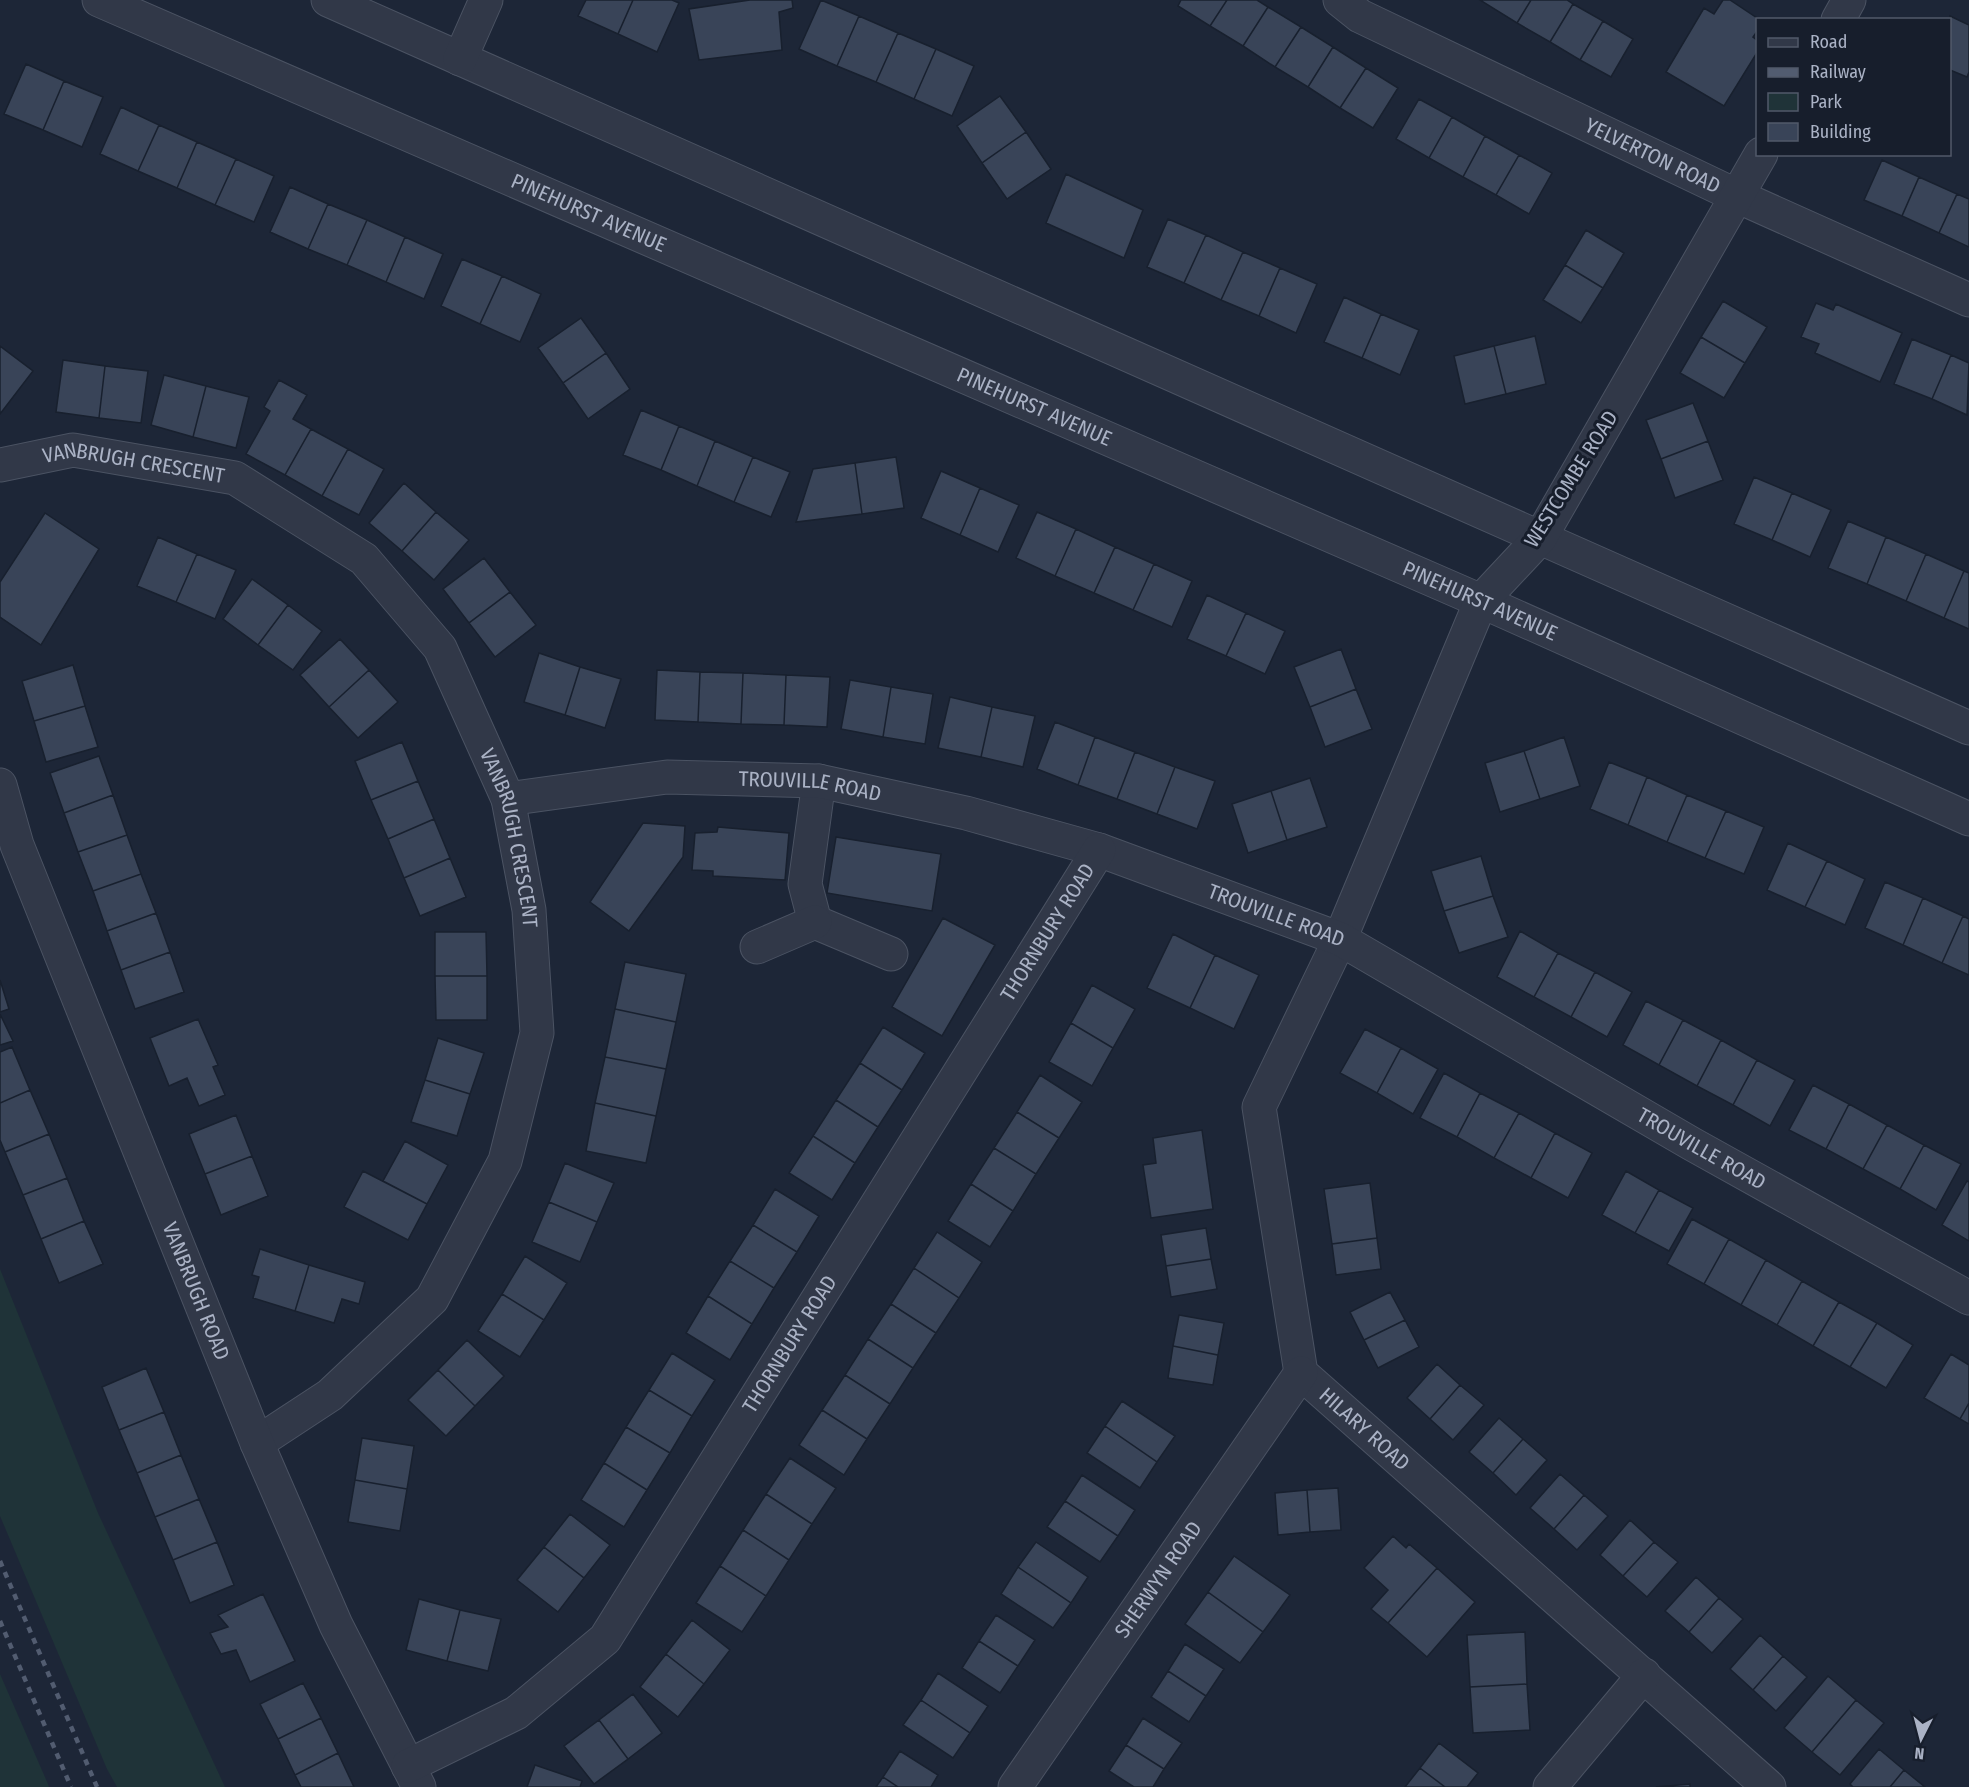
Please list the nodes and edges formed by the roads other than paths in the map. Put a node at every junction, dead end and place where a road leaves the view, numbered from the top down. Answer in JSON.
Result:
{"nodes":[{"id":1,"x":99,"y":0,"type":"edge"},
{"id":2,"x":328,"y":0,"type":"edge"},
{"id":3,"x":486,"y":0,"type":"edge"},
{"id":4,"x":1340,"y":0,"type":"edge"},
{"id":5,"x":1849,"y":0,"type":"edge"},
{"id":6,"x":1839,"y":18,"type":"edge"},
{"id":7,"x":460,"y":59,"type":"junction"},
{"id":8,"x":1760,"y":156,"type":"edge"},
{"id":9,"x":1737,"y":196,"type":"junction"},
{"id":10,"x":1969,"y":300,"type":"edge"},
{"id":11,"x":0,"y":465,"type":"edge"},
{"id":12,"x":1540,"y":538,"type":"junction"},
{"id":13,"x":1481,"y":601,"type":"junction"},
{"id":14,"x":1969,"y":728,"type":"edge"},
{"id":15,"x":819,"y":781,"type":"junction"},
{"id":16,"x":0,"y":785,"type":"edge"},
{"id":17,"x":507,"y":799,"type":"junction"},
{"id":18,"x":1969,"y":819,"type":"edge"},
{"id":19,"x":1099,"y":850,"type":"junction"},
{"id":20,"x":815,"y":922,"type":"junction"},
{"id":21,"x":1340,"y":939,"type":"junction"},
{"id":22,"x":757,"y":947,"type":"dead end"},
{"id":23,"x":891,"y":954,"type":"dead end"},
{"id":24,"x":1969,"y":1298,"type":"edge"},
{"id":25,"x":1301,"y":1373,"type":"junction"},
{"id":26,"x":257,"y":1443,"type":"junction"},
{"id":27,"x":1644,"y":1675,"type":"junction"},
{"id":28,"x":414,"y":1776,"type":"edge"},
{"id":29,"x":1015,"y":1787,"type":"edge"},
{"id":30,"x":1550,"y":1787,"type":"edge"},
{"id":31,"x":1769,"y":1787,"type":"edge"}],
"edges":[{"from":1,"to":13,"type":"street","name":"PINEHURST AVENUE"},
{"from":2,"to":7,"type":"street"},
{"from":3,"to":7,"type":"street"},
{"from":4,"to":9,"type":"street","name":"YELVERTON ROAD"},
{"from":5,"to":6,"type":"street"},
{"from":7,"to":12,"type":"street"},
{"from":8,"to":9,"type":"street","name":"WESTCOMBE ROAD"},
{"from":9,"to":10,"type":"street","name":"YELVERTON ROAD"},
{"from":9,"to":12,"type":"street","name":"WESTCOMBE ROAD"},
{"from":11,"to":17,"type":"street","name":"VANBRUGH CRESCENT"},
{"from":12,"to":13,"type":"street","name":"WESTCOMBE ROAD"},
{"from":12,"to":14,"type":"street"},
{"from":13,"to":18,"type":"street","name":"PINEHURST AVENUE"},
{"from":13,"to":21,"type":"street","name":"WESTCOMBE ROAD"},
{"from":15,"to":17,"type":"street","name":"TROUVILLE ROAD"},
{"from":15,"to":19,"type":"street","name":"TROUVILLE ROAD"},
{"from":15,"to":20,"type":"street"},
{"from":16,"to":26,"type":"street","name":"VANBRUGH ROAD"},
{"from":17,"to":26,"type":"street","name":"VANBRUGH CRESCENT"},
{"from":19,"to":21,"type":"street","name":"TROUVILLE ROAD"},
{"from":19,"to":28,"type":"street","name":"THORNBURY ROAD"},
{"from":20,"to":22,"type":"street"},
{"from":20,"to":23,"type":"street"},
{"from":21,"to":24,"type":"street","name":"TROUVILLE ROAD"},
{"from":21,"to":25,"type":"street","name":"HILARY ROAD"},
{"from":25,"to":27,"type":"street","name":"HILARY ROAD"},
{"from":25,"to":29,"type":"street","name":"SHERWYN ROAD"},
{"from":26,"to":28,"type":"street","name":"VANBRUGH ROAD"},
{"from":27,"to":30,"type":"street"},
{"from":27,"to":31,"type":"street","name":"HILARY ROAD"}]}
